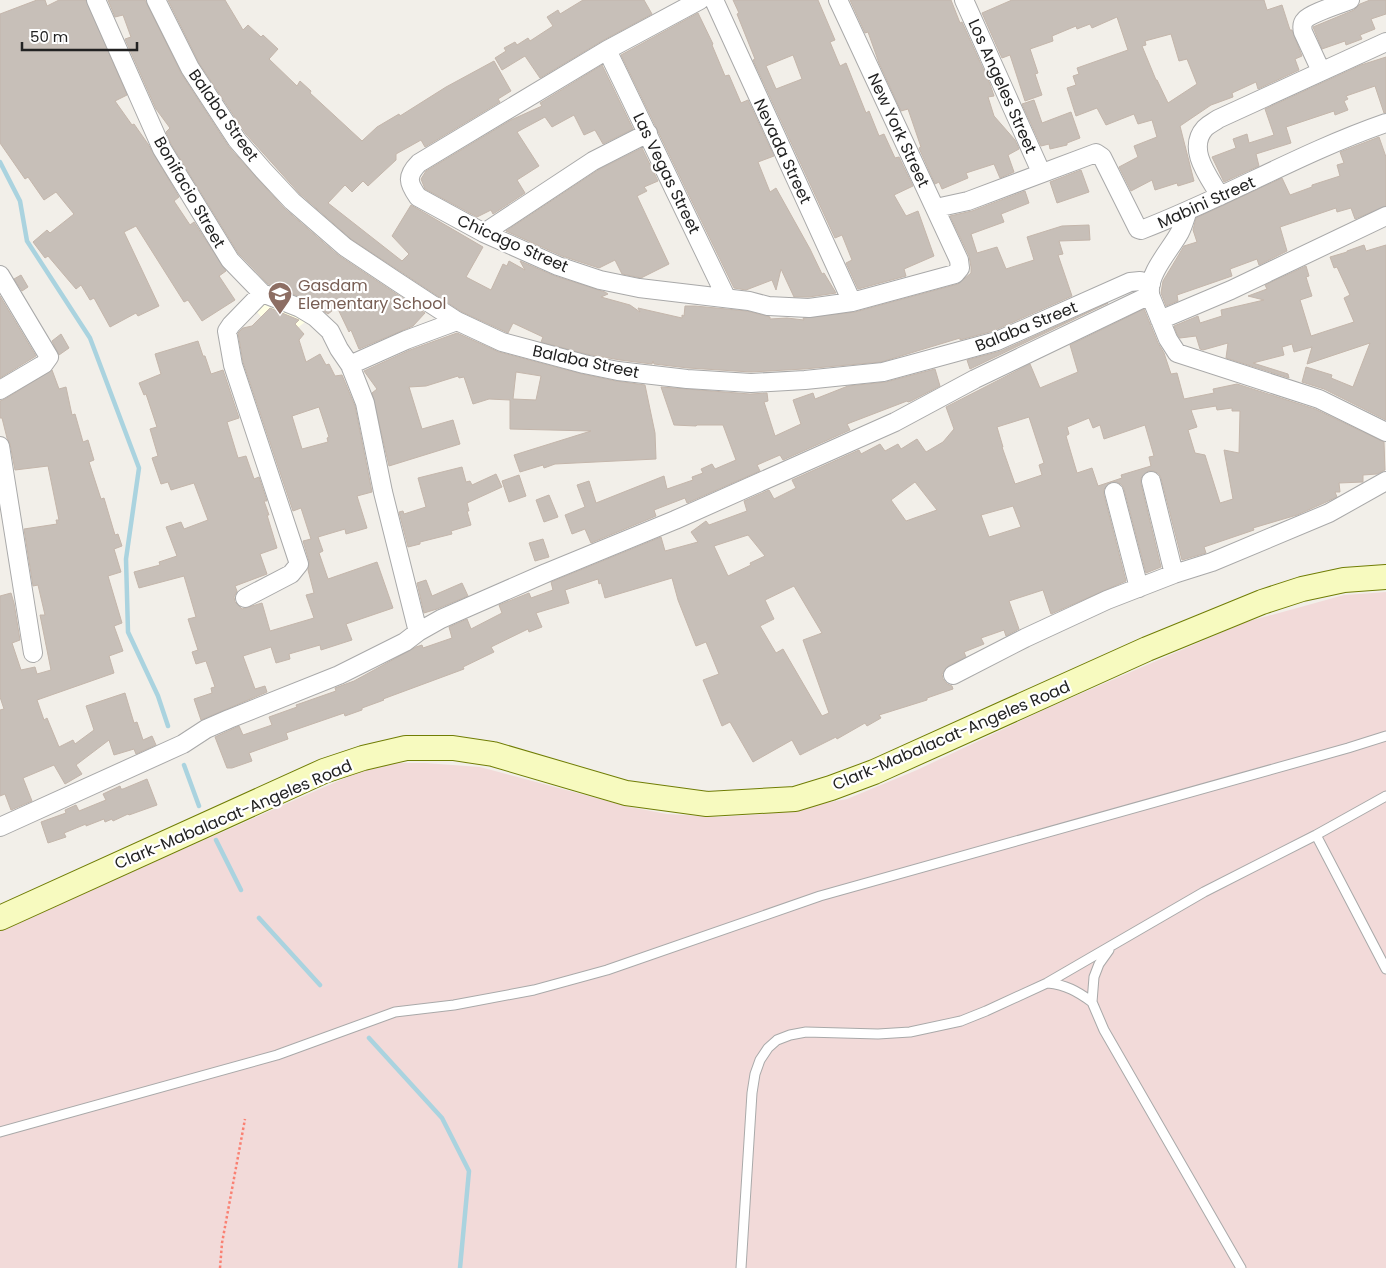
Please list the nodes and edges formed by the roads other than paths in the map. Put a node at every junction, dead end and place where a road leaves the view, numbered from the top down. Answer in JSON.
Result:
{"nodes":[{"id":1,"x":96,"y":0,"type":"edge"},
{"id":2,"x":156,"y":0,"type":"edge"},
{"id":3,"x":700,"y":0,"type":"edge"},
{"id":4,"x":714,"y":0,"type":"edge"},
{"id":5,"x":838,"y":0,"type":"edge"},
{"id":6,"x":964,"y":0,"type":"edge"},
{"id":7,"x":1350,"y":0,"type":"edge"},
{"id":8,"x":1386,"y":42,"type":"edge"},
{"id":9,"x":607,"y":50,"type":"junction"},
{"id":10,"x":1321,"y":71,"type":"junction"},
{"id":11,"x":1386,"y":123,"type":"edge"},
{"id":12,"x":648,"y":133,"type":"junction"},
{"id":13,"x":1042,"y":172,"type":"junction"},
{"id":14,"x":1220,"y":196,"type":"junction"},
{"id":15,"x":936,"y":208,"type":"junction"},
{"id":16,"x":1187,"y":213,"type":"junction"},
{"id":17,"x":1386,"y":216,"type":"edge"},
{"id":18,"x":484,"y":233,"type":"junction"},
{"id":19,"x":959,"y":260,"type":"joint"},
{"id":20,"x":0,"y":275,"type":"edge"},
{"id":21,"x":1151,"y":290,"type":"junction"},
{"id":22,"x":262,"y":293,"type":"junction"},
{"id":23,"x":726,"y":298,"type":"junction"},
{"id":24,"x":852,"y":302,"type":"junction"},
{"id":25,"x":1160,"y":320,"type":"junction"},
{"id":26,"x":457,"y":321,"type":"junction"},
{"id":27,"x":350,"y":365,"type":"junction"},
{"id":28,"x":0,"y":390,"type":"edge"},
{"id":29,"x":1386,"y":432,"type":"edge"},
{"id":30,"x":0,"y":446,"type":"edge"},
{"id":31,"x":1386,"y":480,"type":"edge"},
{"id":32,"x":1151,"y":481,"type":"dead end"},
{"id":33,"x":1114,"y":492,"type":"dead end"},
{"id":34,"x":1174,"y":574,"type":"junction"},
{"id":35,"x":1386,"y":577,"type":"edge"},
{"id":36,"x":1139,"y":588,"type":"junction"},
{"id":37,"x":246,"y":598,"type":"dead end"},
{"id":38,"x":418,"y":632,"type":"junction"},
{"id":39,"x":33,"y":653,"type":"dead end"},
{"id":40,"x":953,"y":675,"type":"dead end"},
{"id":41,"x":1386,"y":736,"type":"edge"},
{"id":42,"x":1386,"y":796,"type":"edge"},
{"id":43,"x":0,"y":827,"type":"edge"},
{"id":44,"x":1316,"y":836,"type":"junction"},
{"id":45,"x":0,"y":918,"type":"edge"},
{"id":46,"x":1113,"y":945,"type":"junction"},
{"id":47,"x":1386,"y":969,"type":"edge"},
{"id":48,"x":1047,"y":983,"type":"junction"},
{"id":49,"x":1092,"y":1002,"type":"junction"},
{"id":50,"x":0,"y":1132,"type":"edge"},
{"id":51,"x":741,"y":1268,"type":"edge"},
{"id":52,"x":1242,"y":1268,"type":"edge"}],
"edges":[{"from":1,"to":22,"type":"street","name":"Bonifacio Street"},
{"from":2,"to":26,"type":"street","name":"Balaba Street"},
{"from":3,"to":9,"type":"street","name":"Chicago Street"},
{"from":4,"to":24,"type":"street","name":"Nevada Street"},
{"from":5,"to":15,"type":"street","name":"New York Street"},
{"from":6,"to":13,"type":"street","name":"Los Angeles Street"},
{"from":7,"to":10,"type":"street"},
{"from":8,"to":10,"type":"street"},
{"from":9,"to":12,"type":"street","name":"Las Vegas Street"},
{"from":9,"to":18,"type":"street","name":"Chicago Street"},
{"from":10,"to":14,"type":"street"},
{"from":11,"to":14,"type":"street","name":"Mabini Street"},
{"from":12,"to":18,"type":"street"},
{"from":12,"to":23,"type":"street","name":"Las Vegas Street"},
{"from":13,"to":15,"type":"street"},
{"from":13,"to":16,"type":"street","name":"Mabini Street"},
{"from":14,"to":16,"type":"street","name":"Mabini Street"},
{"from":15,"to":19,"type":"street","name":"New York Street"},
{"from":16,"to":21,"type":"street"},
{"from":17,"to":25,"type":"street"},
{"from":18,"to":23,"type":"street","name":"Chicago Street"},
{"from":19,"to":24,"type":"street","name":"Chicago Street"},
{"from":20,"to":28,"type":"street"},
{"from":21,"to":25,"type":"street"},
{"from":21,"to":26,"type":"street","name":"Balaba Street"},
{"from":21,"to":38,"type":"street","name":"Balaba Street"},
{"from":22,"to":27,"type":"street"},
{"from":22,"to":37,"type":"street"},
{"from":23,"to":24,"type":"street","name":"Chicago Street"},
{"from":25,"to":29,"type":"street"},
{"from":26,"to":27,"type":"street"},
{"from":27,"to":38,"type":"street"},
{"from":30,"to":39,"type":"street"},
{"from":31,"to":34,"type":"street"},
{"from":32,"to":34,"type":"street"},
{"from":33,"to":36,"type":"street"},
{"from":34,"to":36,"type":"street"},
{"from":35,"to":45,"type":"main road","name":"Clark-Mabalacat-Angeles Road"},
{"from":36,"to":40,"type":"street"},
{"from":38,"to":43,"type":"street","name":"Balaba Street"},
{"from":41,"to":50,"type":"lane"},
{"from":42,"to":44,"type":"lane"},
{"from":44,"to":46,"type":"lane"},
{"from":44,"to":47,"type":"lane"},
{"from":46,"to":48,"type":"lane"},
{"from":46,"to":49,"type":"lane"},
{"from":48,"to":49,"type":"lane"},
{"from":48,"to":51,"type":"lane"},
{"from":49,"to":52,"type":"lane"}]}
